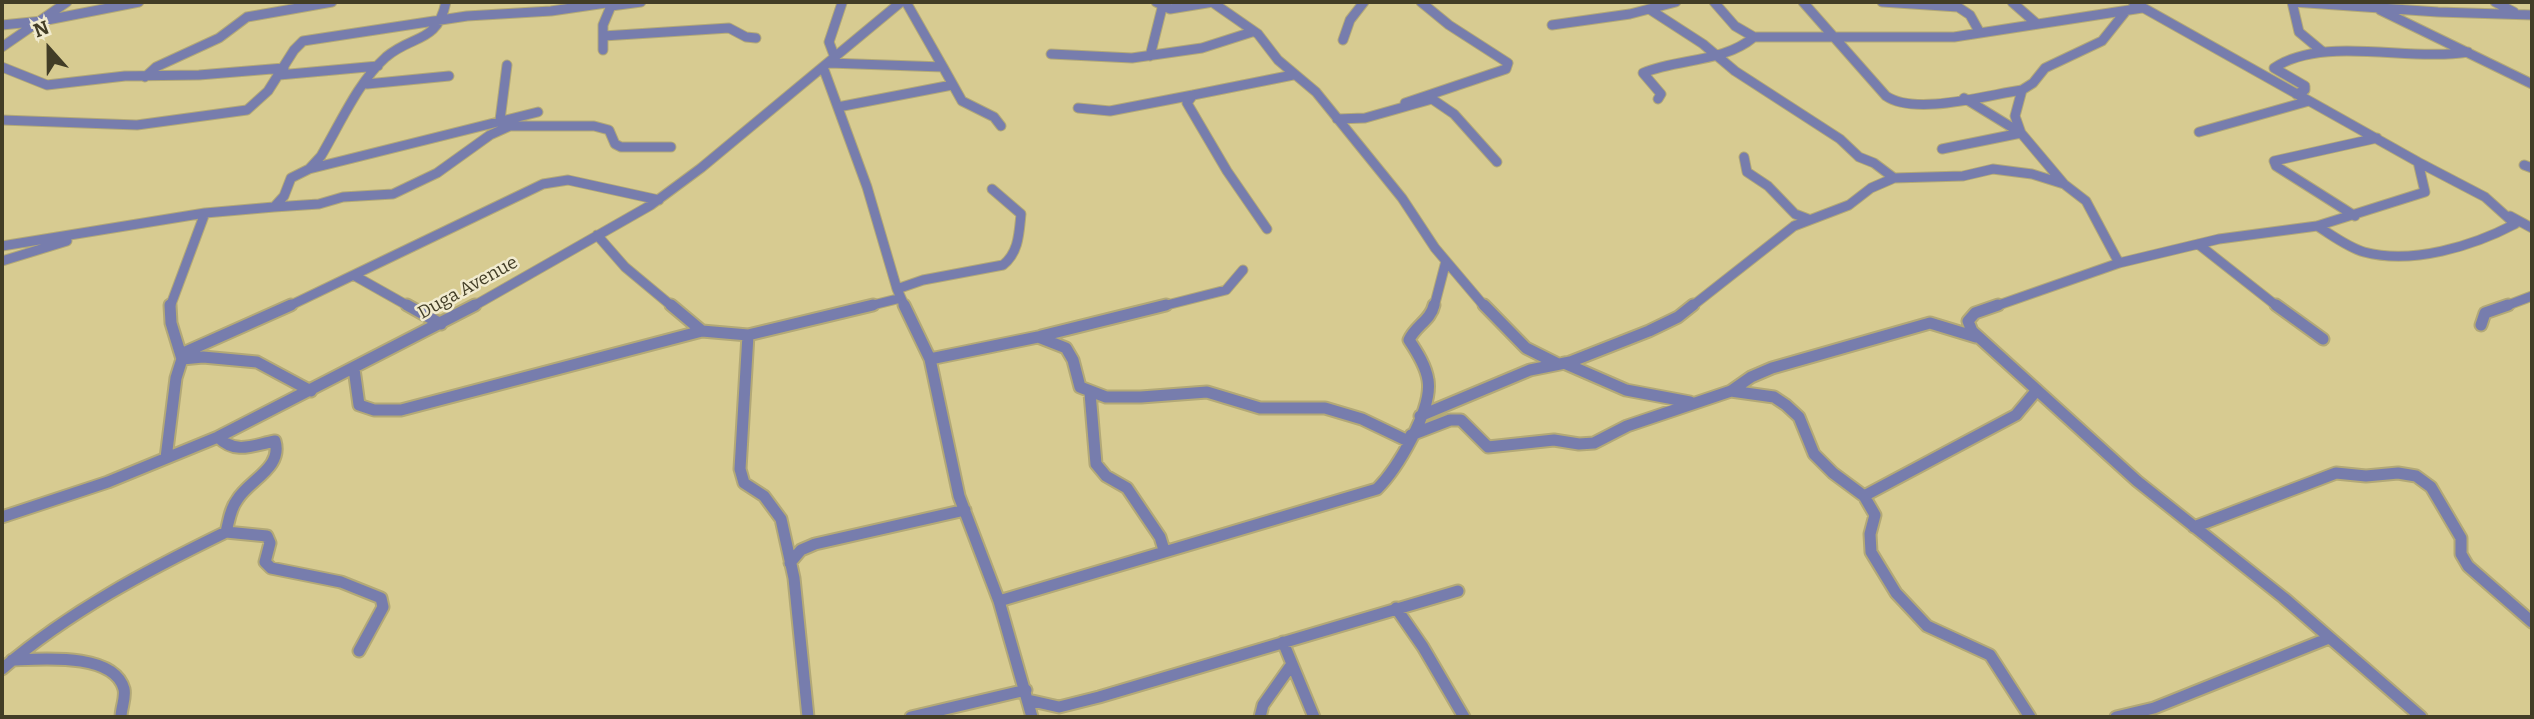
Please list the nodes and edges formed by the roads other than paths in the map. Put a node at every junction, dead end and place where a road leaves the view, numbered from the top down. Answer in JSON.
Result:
{"nodes":[{"id":1,"x":66,"y":2,"type":"edge"},
{"id":2,"x":138,"y":2,"type":"edge"},
{"id":3,"x":332,"y":2,"type":"edge"},
{"id":4,"x":446,"y":2,"type":"edge"},
{"id":5,"x":641,"y":2,"type":"edge"},
{"id":6,"x":904,"y":2,"type":"edge"},
{"id":7,"x":1213,"y":2,"type":"edge"},
{"id":8,"x":1364,"y":2,"type":"edge"},
{"id":9,"x":1421,"y":2,"type":"edge"},
{"id":10,"x":1676,"y":2,"type":"edge"},
{"id":11,"x":1714,"y":2,"type":"edge"},
{"id":12,"x":1803,"y":2,"type":"edge"},
{"id":13,"x":1882,"y":2,"type":"edge"},
{"id":14,"x":2012,"y":2,"type":"edge"},
{"id":15,"x":2293,"y":2,"type":"edge"},
{"id":16,"x":2363,"y":2,"type":"edge"},
{"id":17,"x":2495,"y":2,"type":"edge"},
{"id":18,"x":842,"y":3,"type":"edge"},
{"id":19,"x":1907,"y":3,"type":"edge"},
{"id":20,"x":608,"y":4,"type":"edge"},
{"id":21,"x":1159,"y":5,"type":"edge"},
{"id":22,"x":2137,"y":5,"type":"edge"},
{"id":23,"x":2373,"y":7,"type":"junction"},
{"id":24,"x":1649,"y":9,"type":"junction"},
{"id":25,"x":2126,"y":11,"type":"junction"},
{"id":26,"x":2518,"y":13,"type":"junction"},
{"id":27,"x":2532,"y":15,"type":"edge"},
{"id":28,"x":443,"y":20,"type":"junction"},
{"id":29,"x":42,"y":21,"type":"junction"},
{"id":30,"x":2037,"y":24,"type":"junction"},
{"id":31,"x":2,"y":25,"type":"edge"},
{"id":32,"x":1552,"y":25,"type":"dead end"},
{"id":33,"x":1252,"y":32,"type":"junction"},
{"id":34,"x":1980,"y":33,"type":"junction"},
{"id":35,"x":1832,"y":35,"type":"junction"},
{"id":36,"x":603,"y":36,"type":"junction"},
{"id":37,"x":1754,"y":37,"type":"junction"},
{"id":38,"x":756,"y":38,"type":"dead end"},
{"id":39,"x":1343,"y":40,"type":"dead end"},
{"id":40,"x":2,"y":47,"type":"edge"},
{"id":41,"x":603,"y":50,"type":"dead end"},
{"id":42,"x":2323,"y":52,"type":"junction"},
{"id":43,"x":2468,"y":52,"type":"junction"},
{"id":44,"x":1051,"y":54,"type":"dead end"},
{"id":45,"x":1716,"y":54,"type":"junction"},
{"id":46,"x":1150,"y":56,"type":"junction"},
{"id":47,"x":829,"y":63,"type":"junction"},
{"id":48,"x":507,"y":65,"type":"dead end"},
{"id":49,"x":378,"y":66,"type":"junction"},
{"id":50,"x":2,"y":67,"type":"edge"},
{"id":51,"x":943,"y":67,"type":"junction"},
{"id":52,"x":281,"y":72,"type":"junction"},
{"id":53,"x":1293,"y":75,"type":"junction"},
{"id":54,"x":449,"y":76,"type":"dead end"},
{"id":55,"x":145,"y":77,"type":"junction"},
{"id":56,"x":367,"y":84,"type":"junction"},
{"id":57,"x":2532,"y":84,"type":"edge"},
{"id":58,"x":952,"y":85,"type":"junction"},
{"id":59,"x":2022,"y":90,"type":"junction"},
{"id":60,"x":2296,"y":94,"type":"junction"},
{"id":61,"x":1193,"y":95,"type":"junction"},
{"id":62,"x":1964,"y":98,"type":"junction"},
{"id":63,"x":1658,"y":99,"type":"dead end"},
{"id":64,"x":2309,"y":101,"type":"junction"},
{"id":65,"x":1405,"y":103,"type":"dead end"},
{"id":66,"x":838,"y":107,"type":"junction"},
{"id":67,"x":1078,"y":108,"type":"dead end"},
{"id":68,"x":538,"y":112,"type":"dead end"},
{"id":69,"x":1337,"y":119,"type":"junction"},
{"id":70,"x":2,"y":120,"type":"edge"},
{"id":71,"x":500,"y":120,"type":"junction"},
{"id":72,"x":1001,"y":126,"type":"dead end"},
{"id":73,"x":2199,"y":132,"type":"dead end"},
{"id":74,"x":2021,"y":133,"type":"junction"},
{"id":75,"x":2377,"y":138,"type":"junction"},
{"id":76,"x":671,"y":147,"type":"dead end"},
{"id":77,"x":1942,"y":149,"type":"dead end"},
{"id":78,"x":1744,"y":157,"type":"dead end"},
{"id":79,"x":1497,"y":162,"type":"dead end"},
{"id":80,"x":2418,"y":162,"type":"junction"},
{"id":81,"x":309,"y":169,"type":"junction"},
{"id":82,"x":1894,"y":178,"type":"junction"},
{"id":83,"x":2064,"y":184,"type":"junction"},
{"id":84,"x":992,"y":189,"type":"dead end"},
{"id":85,"x":659,"y":200,"type":"junction"},
{"id":86,"x":274,"y":207,"type":"junction"},
{"id":87,"x":2505,"y":212,"type":"junction"},
{"id":88,"x":205,"y":213,"type":"junction"},
{"id":89,"x":2355,"y":216,"type":"junction"},
{"id":90,"x":1808,"y":219,"type":"junction"},
{"id":91,"x":2317,"y":226,"type":"junction"},
{"id":92,"x":2532,"y":228,"type":"edge"},
{"id":93,"x":1267,"y":229,"type":"dead end"},
{"id":94,"x":93,"y":233,"type":"junction"},
{"id":95,"x":597,"y":235,"type":"junction"},
{"id":96,"x":2198,"y":244,"type":"junction"},
{"id":97,"x":2,"y":246,"type":"edge"},
{"id":98,"x":2,"y":261,"type":"edge"},
{"id":99,"x":1446,"y":261,"type":"junction"},
{"id":100,"x":2119,"y":262,"type":"junction"},
{"id":101,"x":1243,"y":270,"type":"dead end"},
{"id":102,"x":355,"y":276,"type":"junction"},
{"id":103,"x":899,"y":293,"type":"junction"},
{"id":104,"x":2532,"y":296,"type":"edge"},
{"id":105,"x":441,"y":324,"type":"junction"},
{"id":106,"x":2481,"y":325,"type":"dead end"},
{"id":107,"x":702,"y":331,"type":"junction"},
{"id":108,"x":748,"y":335,"type":"junction"},
{"id":109,"x":1038,"y":337,"type":"junction"},
{"id":110,"x":1979,"y":338,"type":"junction"},
{"id":111,"x":2323,"y":339,"type":"dead end"},
{"id":112,"x":181,"y":357,"type":"junction"},
{"id":113,"x":930,"y":359,"type":"junction"},
{"id":114,"x":1561,"y":363,"type":"junction"},
{"id":115,"x":354,"y":369,"type":"junction"},
{"id":116,"x":2037,"y":390,"type":"junction"},
{"id":117,"x":310,"y":391,"type":"junction"},
{"id":118,"x":1731,"y":391,"type":"junction"},
{"id":119,"x":1090,"y":393,"type":"junction"},
{"id":120,"x":1693,"y":402,"type":"junction"},
{"id":121,"x":1420,"y":416,"type":"junction"},
{"id":122,"x":218,"y":438,"type":"junction"},
{"id":123,"x":1409,"y":438,"type":"junction"},
{"id":124,"x":166,"y":458,"type":"junction"},
{"id":125,"x":1864,"y":496,"type":"junction"},
{"id":126,"x":965,"y":510,"type":"junction"},
{"id":127,"x":2,"y":517,"type":"edge"},
{"id":128,"x":2194,"y":527,"type":"junction"},
{"id":129,"x":226,"y":532,"type":"junction"},
{"id":130,"x":1164,"y":550,"type":"junction"},
{"id":131,"x":790,"y":563,"type":"junction"},
{"id":132,"x":1458,"y":591,"type":"dead end"},
{"id":133,"x":999,"y":601,"type":"junction"},
{"id":134,"x":1396,"y":608,"type":"junction"},
{"id":135,"x":2532,"y":622,"type":"edge"},
{"id":136,"x":2329,"y":638,"type":"junction"},
{"id":137,"x":1283,"y":642,"type":"junction"},
{"id":138,"x":359,"y":650,"type":"dead end"},
{"id":139,"x":7,"y":664,"type":"edge"},
{"id":140,"x":1292,"y":664,"type":"junction"},
{"id":141,"x":1027,"y":695,"type":"junction"},
{"id":142,"x":121,"y":717,"type":"edge"},
{"id":143,"x":808,"y":717,"type":"edge"},
{"id":144,"x":911,"y":717,"type":"edge"},
{"id":145,"x":1032,"y":717,"type":"edge"},
{"id":146,"x":1260,"y":717,"type":"edge"},
{"id":147,"x":1314,"y":717,"type":"edge"},
{"id":148,"x":1464,"y":717,"type":"edge"},
{"id":149,"x":2031,"y":717,"type":"edge"},
{"id":150,"x":2116,"y":717,"type":"edge"},
{"id":151,"x":2421,"y":717,"type":"edge"}],
"edges":[{"from":1,"to":29,"type":"street"},
{"from":2,"to":29,"type":"street"},
{"from":3,"to":55,"type":"street"},
{"from":4,"to":28,"type":"street"},
{"from":5,"to":20,"type":"street"},
{"from":6,"to":47,"type":"street","name":"Duga Avenue"},
{"from":6,"to":51,"type":"street"},
{"from":7,"to":21,"type":"street"},
{"from":7,"to":33,"type":"street"},
{"from":8,"to":39,"type":"street"},
{"from":9,"to":65,"type":"street"},
{"from":10,"to":24,"type":"street"},
{"from":11,"to":37,"type":"street"},
{"from":12,"to":35,"type":"street"},
{"from":13,"to":19,"type":"street"},
{"from":14,"to":30,"type":"street"},
{"from":15,"to":23,"type":"street"},
{"from":15,"to":42,"type":"street"},
{"from":16,"to":23,"type":"street"},
{"from":17,"to":26,"type":"street"},
{"from":18,"to":47,"type":"street"},
{"from":19,"to":34,"type":"street"},
{"from":20,"to":28,"type":"street"},
{"from":20,"to":36,"type":"street"},
{"from":21,"to":46,"type":"street"},
{"from":22,"to":25,"type":"street"},
{"from":22,"to":60,"type":"street"},
{"from":23,"to":26,"type":"street"},
{"from":23,"to":43,"type":"street"},
{"from":24,"to":32,"type":"street"},
{"from":24,"to":45,"type":"street"},
{"from":25,"to":30,"type":"street"},
{"from":25,"to":59,"type":"street"},
{"from":26,"to":27,"type":"street"},
{"from":28,"to":49,"type":"street"},
{"from":28,"to":52,"type":"street"},
{"from":29,"to":31,"type":"street"},
{"from":29,"to":40,"type":"street"},
{"from":30,"to":34,"type":"street"},
{"from":33,"to":46,"type":"street"},
{"from":33,"to":53,"type":"street"},
{"from":34,"to":35,"type":"street"},
{"from":35,"to":37,"type":"street"},
{"from":35,"to":62,"type":"street"},
{"from":36,"to":38,"type":"street"},
{"from":36,"to":41,"type":"street"},
{"from":37,"to":45,"type":"street"},
{"from":42,"to":43,"type":"street"},
{"from":42,"to":60,"type":"street"},
{"from":43,"to":57,"type":"street"},
{"from":44,"to":46,"type":"street"},
{"from":45,"to":63,"type":"street"},
{"from":45,"to":82,"type":"street"},
{"from":47,"to":51,"type":"street"},
{"from":47,"to":66,"type":"street"},
{"from":47,"to":85,"type":"street","name":"Duga Avenue"},
{"from":48,"to":71,"type":"street"},
{"from":49,"to":52,"type":"street"},
{"from":49,"to":56,"type":"street"},
{"from":50,"to":55,"type":"street"},
{"from":51,"to":58,"type":"street"},
{"from":52,"to":55,"type":"street"},
{"from":52,"to":70,"type":"street"},
{"from":53,"to":61,"type":"street"},
{"from":53,"to":69,"type":"street"},
{"from":54,"to":56,"type":"street"},
{"from":56,"to":81,"type":"street"},
{"from":58,"to":66,"type":"street"},
{"from":58,"to":72,"type":"street"},
{"from":59,"to":62,"type":"street"},
{"from":59,"to":74,"type":"street"},
{"from":60,"to":64,"type":"street"},
{"from":61,"to":67,"type":"street"},
{"from":61,"to":93,"type":"street"},
{"from":62,"to":74,"type":"street"},
{"from":64,"to":73,"type":"street"},
{"from":64,"to":75,"type":"street"},
{"from":66,"to":103,"type":"street"},
{"from":68,"to":71,"type":"street"},
{"from":69,"to":79,"type":"street"},
{"from":69,"to":99,"type":"street"},
{"from":71,"to":81,"type":"street"},
{"from":74,"to":77,"type":"street"},
{"from":74,"to":83,"type":"street"},
{"from":75,"to":80,"type":"street"},
{"from":75,"to":89,"type":"street"},
{"from":76,"to":86,"type":"street"},
{"from":78,"to":90,"type":"street"},
{"from":80,"to":87,"type":"street"},
{"from":80,"to":89,"type":"street"},
{"from":81,"to":86,"type":"street"},
{"from":82,"to":83,"type":"street"},
{"from":82,"to":90,"type":"street"},
{"from":83,"to":100,"type":"street"},
{"from":84,"to":103,"type":"street"},
{"from":85,"to":95,"type":"street","name":"Duga Avenue"},
{"from":85,"to":102,"type":"street"},
{"from":86,"to":88,"type":"street"},
{"from":87,"to":91,"type":"street"},
{"from":87,"to":92,"type":"street"},
{"from":88,"to":94,"type":"street"},
{"from":88,"to":112,"type":"street"},
{"from":89,"to":91,"type":"street"},
{"from":90,"to":114,"type":"street"},
{"from":91,"to":96,"type":"street"},
{"from":94,"to":97,"type":"street"},
{"from":94,"to":98,"type":"street"},
{"from":95,"to":105,"type":"street","name":"Duga Avenue"},
{"from":95,"to":107,"type":"street"},
{"from":96,"to":100,"type":"street"},
{"from":96,"to":111,"type":"street"},
{"from":99,"to":114,"type":"street"},
{"from":99,"to":121,"type":"street"},
{"from":100,"to":110,"type":"street"},
{"from":101,"to":109,"type":"street"},
{"from":102,"to":105,"type":"street"},
{"from":102,"to":112,"type":"street"},
{"from":103,"to":108,"type":"street"},
{"from":103,"to":113,"type":"street"},
{"from":104,"to":106,"type":"street"},
{"from":105,"to":115,"type":"street","name":"Duga Avenue"},
{"from":107,"to":108,"type":"street"},
{"from":107,"to":115,"type":"street"},
{"from":108,"to":131,"type":"street"},
{"from":109,"to":113,"type":"street"},
{"from":109,"to":119,"type":"street"},
{"from":110,"to":116,"type":"street"},
{"from":110,"to":118,"type":"street"},
{"from":112,"to":117,"type":"street"},
{"from":112,"to":124,"type":"street"},
{"from":113,"to":126,"type":"street"},
{"from":114,"to":120,"type":"street"},
{"from":114,"to":121,"type":"street"},
{"from":115,"to":117,"type":"street","name":"Duga Avenue"},
{"from":116,"to":125,"type":"street"},
{"from":116,"to":128,"type":"street"},
{"from":117,"to":122,"type":"street","name":"Duga Avenue"},
{"from":118,"to":120,"type":"street"},
{"from":118,"to":125,"type":"street"},
{"from":119,"to":123,"type":"street"},
{"from":119,"to":130,"type":"street"},
{"from":120,"to":123,"type":"street"},
{"from":121,"to":123,"type":"street"},
{"from":122,"to":124,"type":"street","name":"Duga Avenue"},
{"from":122,"to":129,"type":"street"},
{"from":123,"to":130,"type":"street"},
{"from":124,"to":127,"type":"street","name":"Duga Avenue"},
{"from":125,"to":149,"type":"street"},
{"from":126,"to":131,"type":"street"},
{"from":126,"to":133,"type":"street"},
{"from":128,"to":135,"type":"street"},
{"from":128,"to":136,"type":"street"},
{"from":129,"to":138,"type":"street"},
{"from":129,"to":139,"type":"street"},
{"from":130,"to":133,"type":"street"},
{"from":131,"to":143,"type":"street"},
{"from":132,"to":134,"type":"street"},
{"from":133,"to":141,"type":"street"},
{"from":134,"to":137,"type":"street"},
{"from":134,"to":148,"type":"street"},
{"from":136,"to":150,"type":"street"},
{"from":136,"to":151,"type":"street"},
{"from":137,"to":140,"type":"street"},
{"from":137,"to":141,"type":"street"},
{"from":139,"to":142,"type":"street"},
{"from":140,"to":146,"type":"street"},
{"from":140,"to":147,"type":"street"},
{"from":141,"to":144,"type":"street"},
{"from":141,"to":145,"type":"street"}]}
